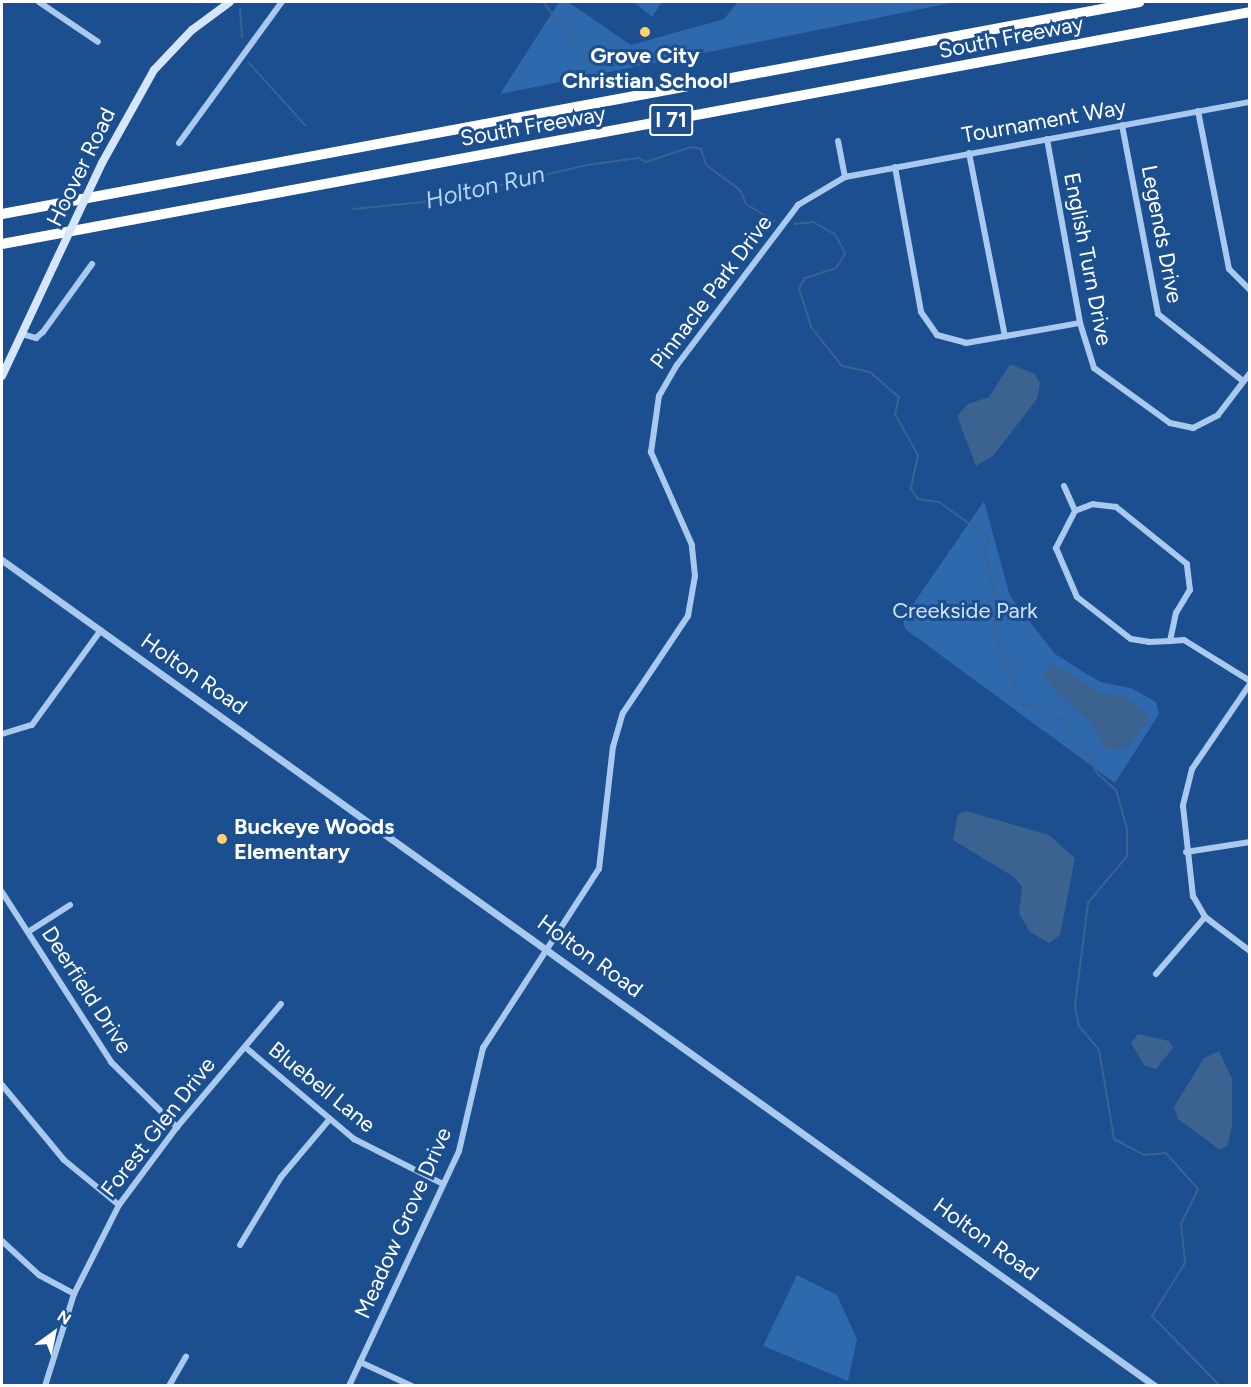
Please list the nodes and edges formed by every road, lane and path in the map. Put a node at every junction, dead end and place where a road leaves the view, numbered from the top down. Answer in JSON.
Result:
{"nodes":[{"id":1,"x":39,"y":2,"type":"edge"},
{"id":2,"x":230,"y":2,"type":"edge"},
{"id":3,"x":282,"y":2,"type":"edge"},
{"id":4,"x":1139,"y":2,"type":"edge"},
{"id":5,"x":1250,"y":12,"type":"edge"},
{"id":6,"x":98,"y":42,"type":"dead end"},
{"id":7,"x":1250,"y":102,"type":"edge"},
{"id":8,"x":1198,"y":111,"type":"junction"},
{"id":9,"x":1122,"y":125,"type":"junction"},
{"id":10,"x":1047,"y":139,"type":"junction"},
{"id":11,"x":838,"y":141,"type":"dead end"},
{"id":12,"x":179,"y":142,"type":"dead end"},
{"id":13,"x":969,"y":153,"type":"junction"},
{"id":14,"x":895,"y":167,"type":"junction"},
{"id":15,"x":845,"y":177,"type":"junction"},
{"id":16,"x":2,"y":214,"type":"edge"},
{"id":17,"x":2,"y":244,"type":"edge"},
{"id":18,"x":92,"y":264,"type":"dead end"},
{"id":19,"x":1250,"y":290,"type":"edge"},
{"id":20,"x":1080,"y":322,"type":"junction"},
{"id":21,"x":22,"y":334,"type":"junction"},
{"id":22,"x":1005,"y":336,"type":"junction"},
{"id":23,"x":1250,"y":373,"type":"edge"},
{"id":24,"x":2,"y":376,"type":"edge"},
{"id":25,"x":1244,"y":381,"type":"junction"},
{"id":26,"x":1064,"y":486,"type":"dead end"},
{"id":27,"x":1075,"y":511,"type":"junction"},
{"id":28,"x":2,"y":560,"type":"edge"},
{"id":29,"x":101,"y":630,"type":"junction"},
{"id":30,"x":1170,"y":641,"type":"junction"},
{"id":31,"x":1250,"y":682,"type":"edge"},
{"id":32,"x":2,"y":734,"type":"edge"},
{"id":33,"x":1250,"y":842,"type":"edge"},
{"id":34,"x":1186,"y":852,"type":"junction"},
{"id":35,"x":2,"y":892,"type":"edge"},
{"id":36,"x":70,"y":905,"type":"dead end"},
{"id":37,"x":1205,"y":917,"type":"junction"},
{"id":38,"x":28,"y":932,"type":"junction"},
{"id":39,"x":548,"y":948,"type":"junction"},
{"id":40,"x":1250,"y":951,"type":"edge"},
{"id":41,"x":1156,"y":974,"type":"dead end"},
{"id":42,"x":281,"y":1004,"type":"dead end"},
{"id":43,"x":245,"y":1047,"type":"junction"},
{"id":44,"x":2,"y":1084,"type":"edge"},
{"id":45,"x":329,"y":1120,"type":"junction"},
{"id":46,"x":177,"y":1127,"type":"junction"},
{"id":47,"x":443,"y":1184,"type":"junction"},
{"id":48,"x":119,"y":1205,"type":"junction"},
{"id":49,"x":2,"y":1241,"type":"edge"},
{"id":50,"x":240,"y":1245,"type":"dead end"},
{"id":51,"x":74,"y":1294,"type":"junction"},
{"id":52,"x":186,"y":1357,"type":"dead end"},
{"id":53,"x":360,"y":1362,"type":"junction"},
{"id":54,"x":45,"y":1386,"type":"edge"},
{"id":55,"x":169,"y":1386,"type":"edge"},
{"id":56,"x":349,"y":1386,"type":"edge"},
{"id":57,"x":412,"y":1386,"type":"edge"},
{"id":58,"x":1155,"y":1386,"type":"edge"}],
"edges":[{"from":1,"to":6,"type":"street"},
{"from":2,"to":21,"type":"main road","name":"Hoover Road","bridge":true},
{"from":3,"to":12,"type":"street"},
{"from":4,"to":16,"type":"highway","name":"South Freeway","number":"I 71"},
{"from":5,"to":17,"type":"highway","name":"South Freeway","number":"I 71"},
{"from":7,"to":8,"type":"street","name":"Tournament Way"},
{"from":8,"to":9,"type":"street","name":"Tournament Way"},
{"from":8,"to":19,"type":"street"},
{"from":9,"to":10,"type":"street","name":"Tournament Way"},
{"from":9,"to":25,"type":"street","name":"Legends Drive"},
{"from":10,"to":13,"type":"street","name":"Tournament Way"},
{"from":10,"to":20,"type":"street","name":"English Turn Drive"},
{"from":11,"to":15,"type":"street"},
{"from":13,"to":14,"type":"street","name":"Tournament Way"},
{"from":13,"to":22,"type":"street"},
{"from":14,"to":15,"type":"street","name":"Tournament Way"},
{"from":14,"to":22,"type":"street"},
{"from":15,"to":39,"type":"street","name":"Pinnacle Park Drive"},
{"from":18,"to":21,"type":"street"},
{"from":20,"to":22,"type":"street"},
{"from":20,"to":25,"type":"street","name":"English Turn Drive"},
{"from":21,"to":24,"type":"main road","name":"Hoover Road"},
{"from":23,"to":25,"type":"street","name":"English Turn Drive"},
{"from":26,"to":27,"type":"street"},
{"from":27,"to":30,"type":"street"},
{"from":27,"to":30,"type":"street"},
{"from":28,"to":29,"type":"street","name":"Holton Road"},
{"from":29,"to":32,"type":"street"},
{"from":29,"to":39,"type":"street","name":"Holton Road"},
{"from":30,"to":31,"type":"street"},
{"from":31,"to":34,"type":"street"},
{"from":33,"to":34,"type":"street"},
{"from":34,"to":37,"type":"street"},
{"from":35,"to":38,"type":"street","name":"Deerfield Drive"},
{"from":36,"to":38,"type":"street"},
{"from":37,"to":40,"type":"street"},
{"from":37,"to":41,"type":"street"},
{"from":38,"to":46,"type":"street","name":"Deerfield Drive"},
{"from":39,"to":47,"type":"street","name":"Meadow Grove Drive"},
{"from":39,"to":58,"type":"street","name":"Holton Road"},
{"from":42,"to":43,"type":"street","name":"Forest Glen Drive"},
{"from":43,"to":45,"type":"street","name":"Bluebell Lane"},
{"from":43,"to":46,"type":"street","name":"Forest Glen Drive"},
{"from":44,"to":48,"type":"street"},
{"from":45,"to":47,"type":"street","name":"Bluebell Lane"},
{"from":45,"to":50,"type":"street"},
{"from":46,"to":48,"type":"street","name":"Forest Glen Drive"},
{"from":47,"to":53,"type":"street","name":"Meadow Grove Drive"},
{"from":48,"to":51,"type":"street","name":"Forest Glen Drive"},
{"from":49,"to":51,"type":"street"},
{"from":51,"to":54,"type":"street","name":"Forest Glen Drive"},
{"from":52,"to":55,"type":"street"},
{"from":53,"to":56,"type":"street","name":"Meadow Grove Drive"},
{"from":53,"to":57,"type":"street"}]}
